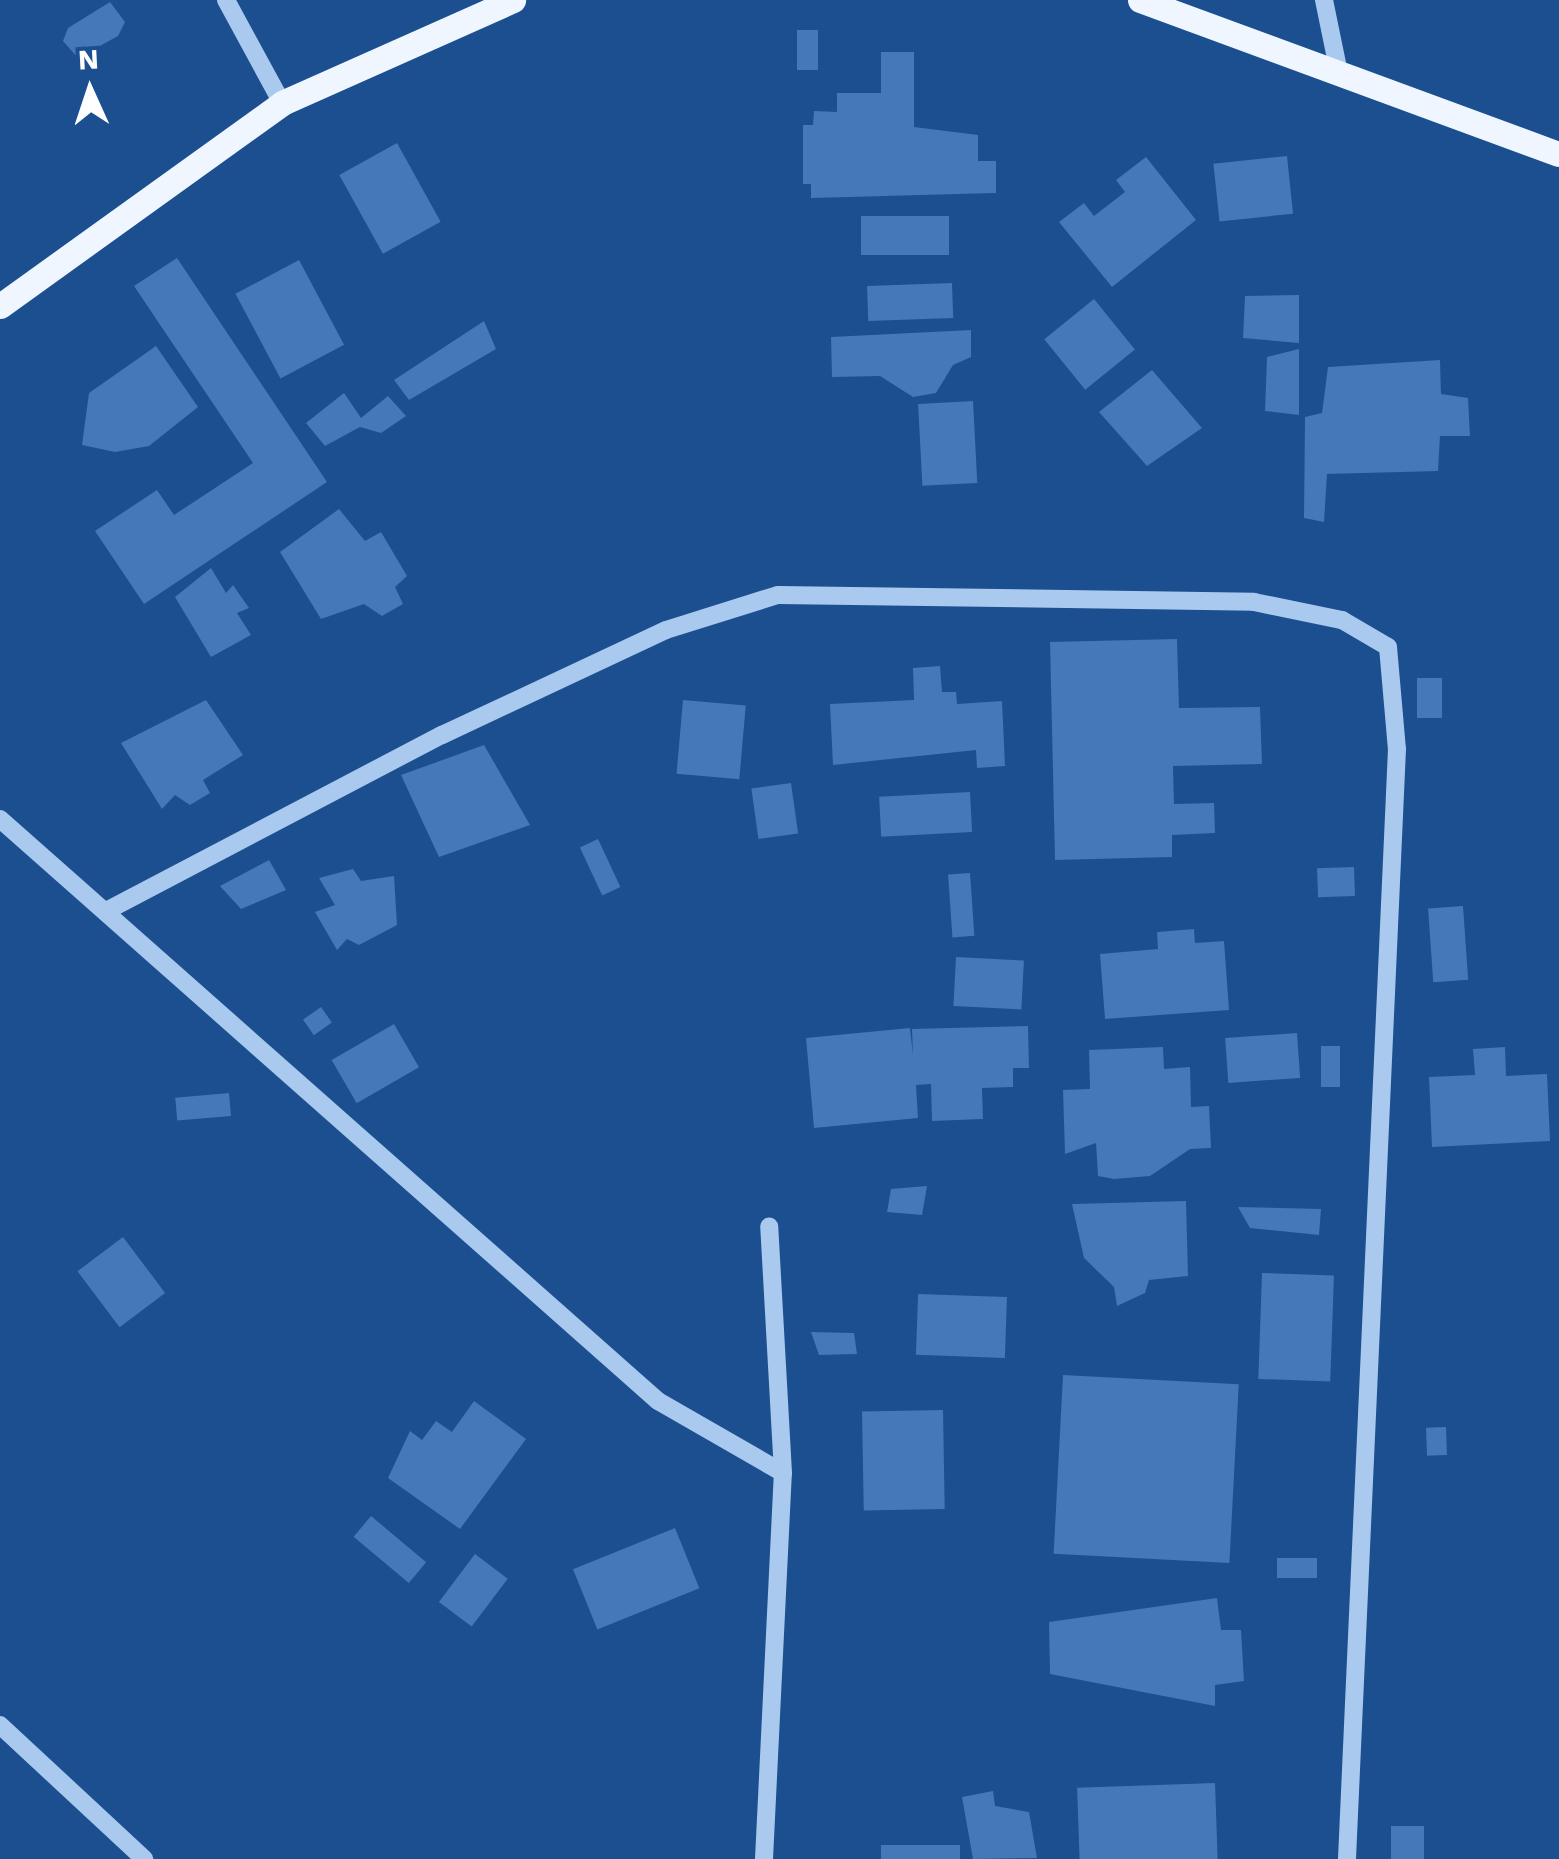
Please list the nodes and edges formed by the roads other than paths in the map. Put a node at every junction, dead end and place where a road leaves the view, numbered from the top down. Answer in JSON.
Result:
{"nodes":[{"id":1,"x":226,"y":0,"type":"edge"},
{"id":2,"x":513,"y":0,"type":"edge"},
{"id":3,"x":1140,"y":0,"type":"edge"},
{"id":4,"x":1324,"y":0,"type":"edge"},
{"id":5,"x":1338,"y":68,"type":"junction"},
{"id":6,"x":282,"y":103,"type":"junction"},
{"id":7,"x":1559,"y":154,"type":"edge"},
{"id":8,"x":0,"y":306,"type":"edge"},
{"id":9,"x":0,"y":818,"type":"edge"},
{"id":10,"x":110,"y":909,"type":"junction"},
{"id":11,"x":769,"y":1226,"type":"dead end"},
{"id":12,"x":783,"y":1473,"type":"junction"},
{"id":13,"x":0,"y":1726,"type":"edge"},
{"id":14,"x":144,"y":1859,"type":"edge"},
{"id":15,"x":764,"y":1859,"type":"edge"},
{"id":16,"x":1347,"y":1859,"type":"edge"}],
"edges":[{"from":1,"to":6,"type":"street"},
{"from":2,"to":6,"type":"main road"},
{"from":3,"to":5,"type":"main road"},
{"from":4,"to":5,"type":"street"},
{"from":5,"to":7,"type":"main road"},
{"from":6,"to":8,"type":"main road"},
{"from":9,"to":10,"type":"street"},
{"from":10,"to":12,"type":"street"},
{"from":10,"to":16,"type":"street"},
{"from":11,"to":12,"type":"street"},
{"from":12,"to":15,"type":"street"},
{"from":13,"to":14,"type":"street"}]}
